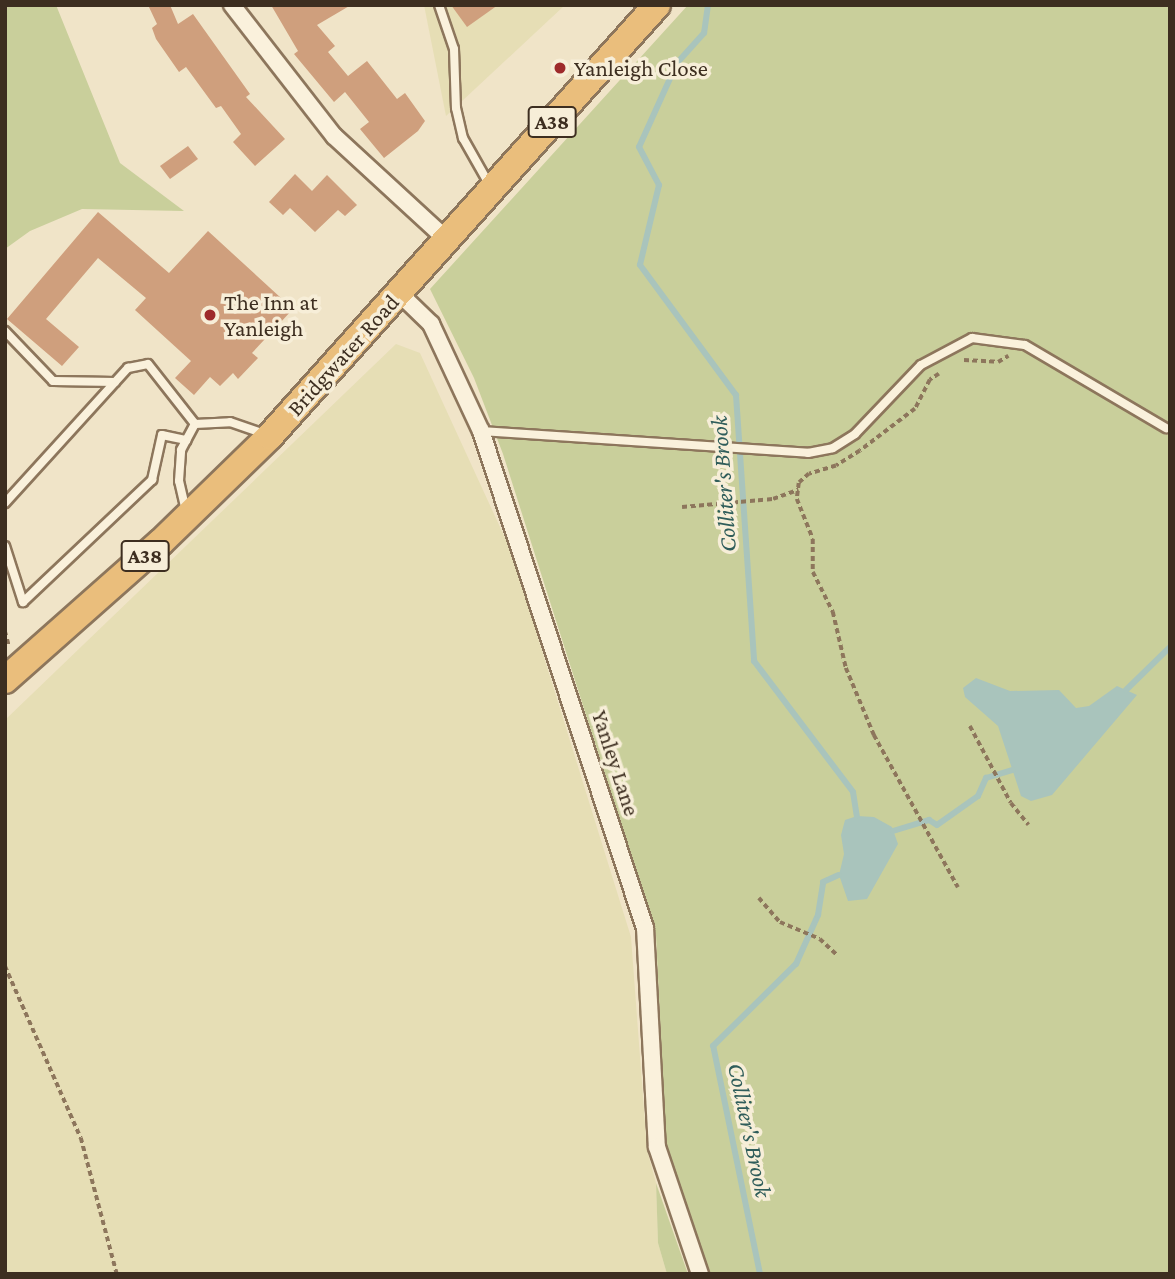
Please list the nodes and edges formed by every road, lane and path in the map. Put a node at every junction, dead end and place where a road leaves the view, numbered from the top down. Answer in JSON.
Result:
{"nodes":[{"id":1,"x":232,"y":5,"type":"edge"},
{"id":2,"x":439,"y":5,"type":"edge"},
{"id":3,"x":657,"y":5,"type":"edge"},
{"id":4,"x":492,"y":189,"type":"junction"},
{"id":5,"x":447,"y":240,"type":"junction"},
{"id":6,"x":399,"y":293,"type":"junction"},
{"id":7,"x":5,"y":331,"type":"edge"},
{"id":8,"x":1011,"y":355,"type":"dead end"},
{"id":9,"x":956,"y":364,"type":"dead end"},
{"id":10,"x":946,"y":369,"type":"dead end"},
{"id":11,"x":115,"y":382,"type":"junction"},
{"id":12,"x":195,"y":424,"type":"junction"},
{"id":13,"x":1166,"y":428,"type":"dead end"},
{"id":14,"x":481,"y":431,"type":"junction"},
{"id":15,"x":270,"y":436,"type":"junction"},
{"id":16,"x":186,"y":440,"type":"junction"},
{"id":17,"x":798,"y":490,"type":"junction"},
{"id":18,"x":5,"y":503,"type":"edge"},
{"id":19,"x":682,"y":507,"type":"dead end"},
{"id":20,"x":187,"y":517,"type":"junction"},
{"id":21,"x":5,"y":547,"type":"edge"},
{"id":22,"x":5,"y":680,"type":"edge"},
{"id":23,"x":970,"y":726,"type":"dead end"},
{"id":24,"x":1029,"y":825,"type":"dead end"},
{"id":25,"x":958,"y":887,"type":"dead end"},
{"id":26,"x":759,"y":898,"type":"dead end"},
{"id":27,"x":836,"y":954,"type":"dead end"},
{"id":28,"x":5,"y":966,"type":"edge"},
{"id":29,"x":117,"y":1274,"type":"edge"},
{"id":30,"x":700,"y":1274,"type":"edge"}],
"edges":[{"from":1,"to":5,"type":"street"},
{"from":2,"to":4,"type":"lane"},
{"from":3,"to":4,"type":"highway","name":"Bridgwater Road","number":"A38"},
{"from":4,"to":5,"type":"highway","name":"Bridgwater Road","number":"A38"},
{"from":5,"to":6,"type":"highway","name":"Bridgwater Road","number":"A38"},
{"from":6,"to":14,"type":"street","name":"Yanley Lane"},
{"from":6,"to":15,"type":"highway","name":"Bridgwater Road","number":"A38"},
{"from":7,"to":11,"type":"lane"},
{"from":8,"to":9,"type":"path"},
{"from":10,"to":17,"type":"path"},
{"from":11,"to":12,"type":"lane"},
{"from":11,"to":18,"type":"lane"},
{"from":12,"to":15,"type":"lane"},
{"from":12,"to":16,"type":"lane"},
{"from":13,"to":14,"type":"lane"},
{"from":14,"to":30,"type":"street","name":"Yanley Lane"},
{"from":15,"to":20,"type":"highway","name":"Bridgwater Road","number":"A38"},
{"from":16,"to":20,"type":"lane"},
{"from":16,"to":21,"type":"lane"},
{"from":17,"to":19,"type":"path"},
{"from":17,"to":25,"type":"path"},
{"from":20,"to":22,"type":"highway","name":"Bridgwater Road","number":"A38"},
{"from":23,"to":24,"type":"path"},
{"from":26,"to":27,"type":"path"},
{"from":28,"to":29,"type":"path"}]}
